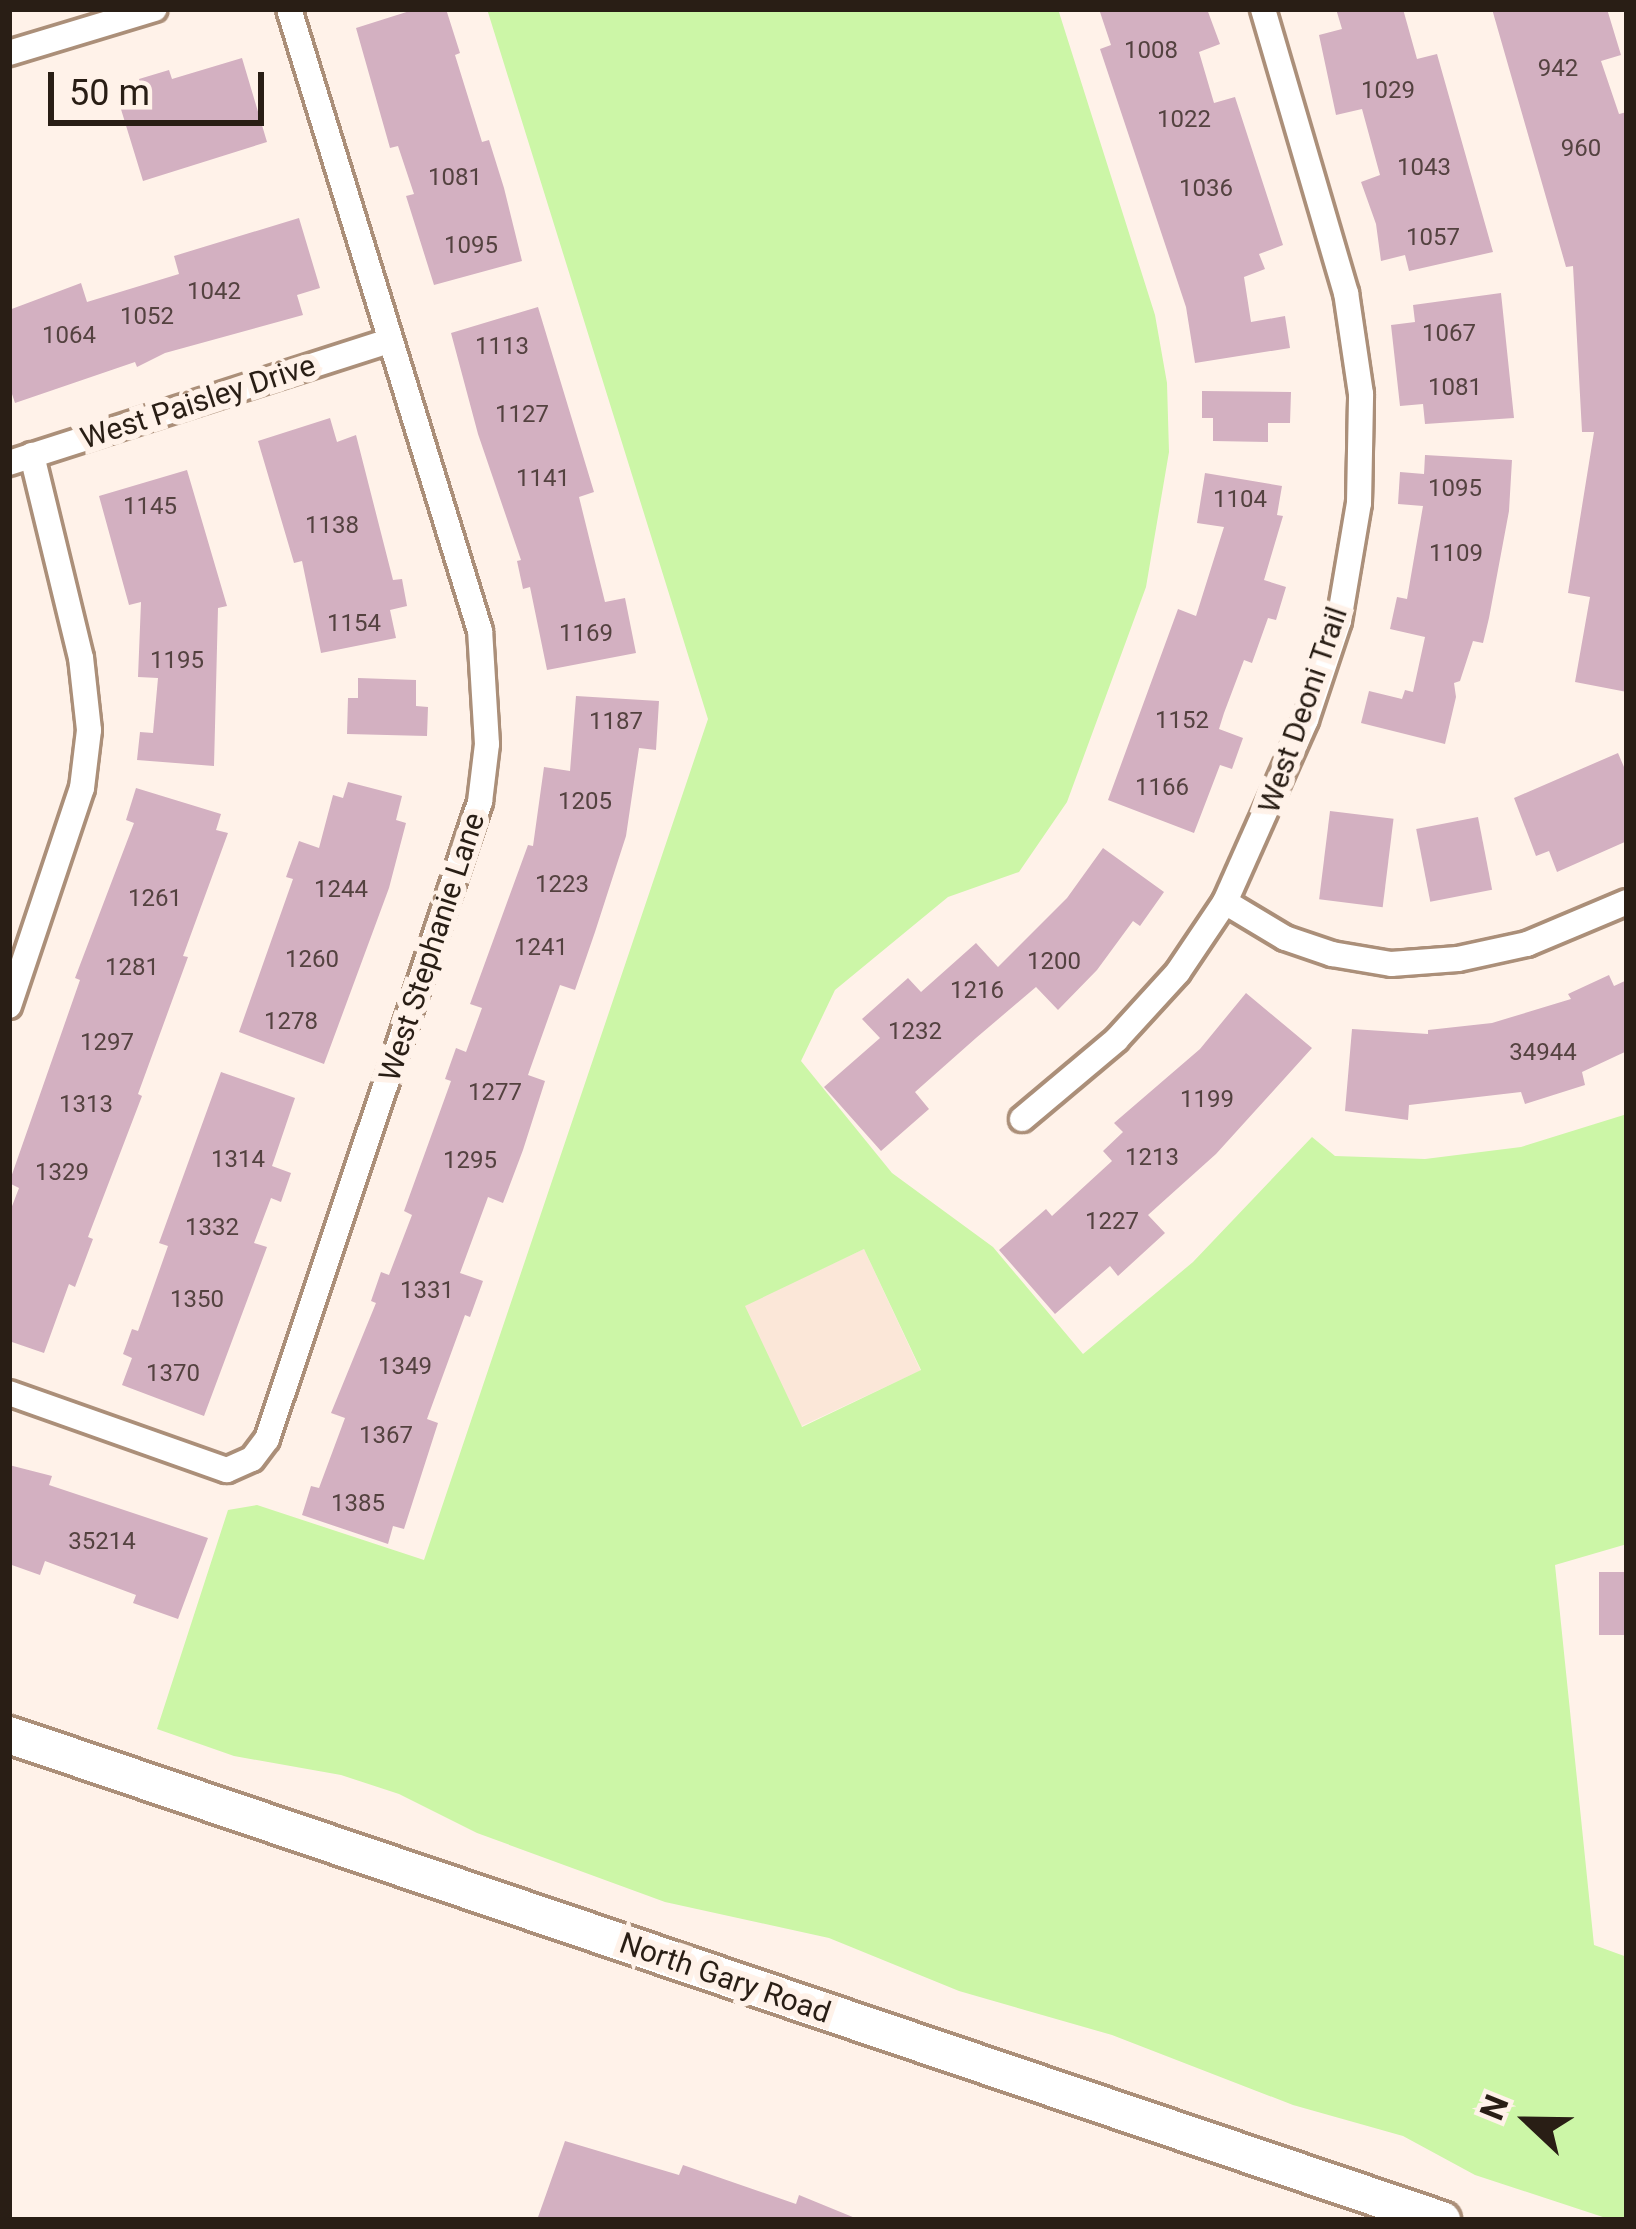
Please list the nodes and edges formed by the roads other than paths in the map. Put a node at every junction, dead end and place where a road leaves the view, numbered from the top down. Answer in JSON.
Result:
{"nodes":[{"id":1,"x":155,"y":9,"type":"edge"},
{"id":2,"x":289,"y":9,"type":"edge"},
{"id":3,"x":1263,"y":9,"type":"edge"},
{"id":4,"x":11,"y":45,"type":"edge"},
{"id":5,"x":388,"y":340,"type":"junction"},
{"id":6,"x":21,"y":459,"type":"edge"},
{"id":7,"x":1225,"y":902,"type":"junction"},
{"id":8,"x":1627,"y":902,"type":"edge"},
{"id":9,"x":9,"y":1006,"type":"edge"},
{"id":10,"x":1022,"y":1119,"type":"dead end"},
{"id":11,"x":9,"y":1394,"type":"edge"},
{"id":12,"x":9,"y":1735,"type":"edge"},
{"id":13,"x":1442,"y":2220,"type":"edge"}],
"edges":[{"from":1,"to":4,"type":"street"},
{"from":2,"to":5,"type":"street","name":"West Stephanie Lane"},
{"from":3,"to":7,"type":"street","name":"West Deoni Trail"},
{"from":5,"to":6,"type":"street","name":"West Paisley Drive"},
{"from":5,"to":11,"type":"street","name":"West Stephanie Lane"},
{"from":6,"to":9,"type":"street"},
{"from":7,"to":8,"type":"street"},
{"from":7,"to":10,"type":"street","name":"West Deoni Trail"},
{"from":12,"to":13,"type":"main road","name":"North Gary Road"}]}
